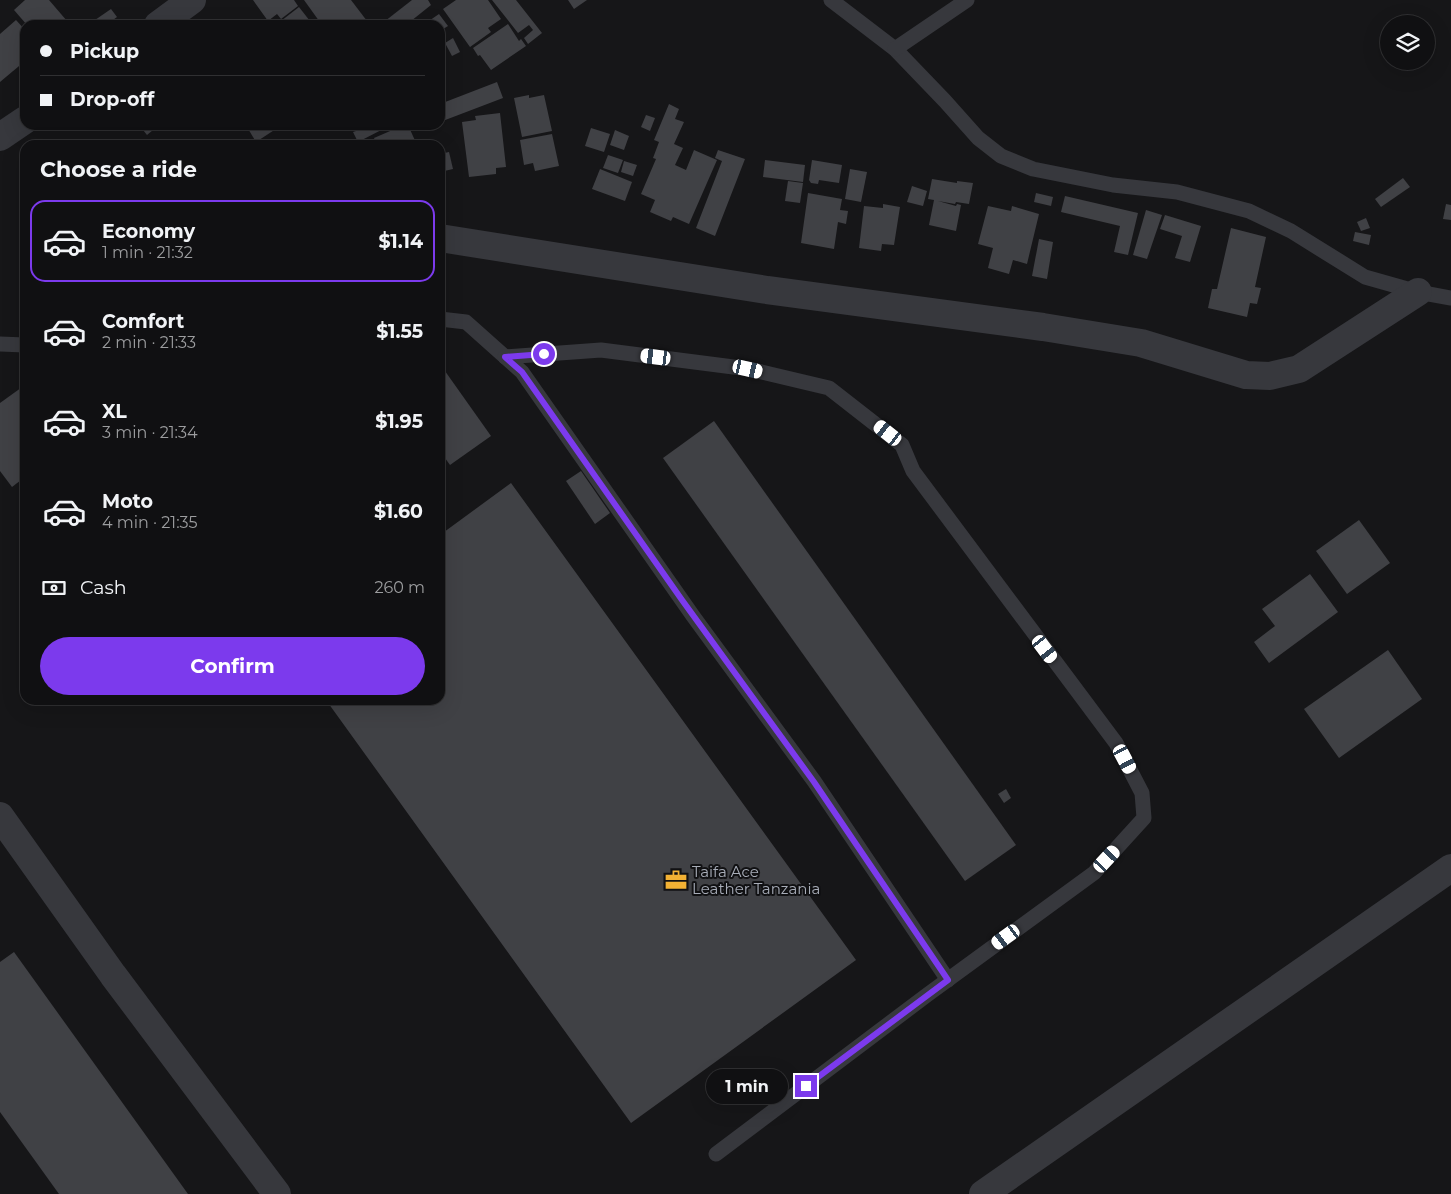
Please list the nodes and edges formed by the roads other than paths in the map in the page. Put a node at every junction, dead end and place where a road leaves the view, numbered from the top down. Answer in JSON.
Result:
{"nodes":[{"id":1,"x":192,"y":0,"type":"edge"},
{"id":2,"x":831,"y":0,"type":"edge"},
{"id":3,"x":967,"y":0,"type":"edge"},
{"id":4,"x":165,"y":20,"type":"edge"},
{"id":5,"x":895,"y":49,"type":"junction"},
{"id":6,"x":20,"y":123,"type":"edge"},
{"id":7,"x":0,"y":137,"type":"edge"},
{"id":8,"x":0,"y":141,"type":"edge"},
{"id":9,"x":20,"y":146,"type":"edge"},
{"id":10,"x":445,"y":239,"type":"edge"},
{"id":11,"x":1418,"y":292,"type":"junction"},
{"id":12,"x":1451,"y":298,"type":"edge"},
{"id":13,"x":445,"y":320,"type":"edge"},
{"id":14,"x":0,"y":344,"type":"edge"},
{"id":15,"x":20,"y":345,"type":"edge"},
{"id":16,"x":505,"y":357,"type":"junction"},
{"id":17,"x":0,"y":816,"type":"edge"},
{"id":18,"x":1451,"y":868,"type":"edge"},
{"id":19,"x":948,"y":980,"type":"junction"},
{"id":20,"x":716,"y":1154,"type":"dead end"},
{"id":21,"x":277,"y":1194,"type":"edge"},
{"id":22,"x":983,"y":1194,"type":"edge"}],
"edges":[{"from":1,"to":4,"type":"street"},
{"from":2,"to":5,"type":"lane"},
{"from":3,"to":5,"type":"lane"},
{"from":5,"to":11,"type":"lane"},
{"from":6,"to":7,"type":"street"},
{"from":8,"to":9,"type":"street"},
{"from":10,"to":11,"type":"street"},
{"from":11,"to":12,"type":"lane"},
{"from":13,"to":16,"type":"lane"},
{"from":14,"to":15,"type":"lane"},
{"from":16,"to":19,"type":"lane"},
{"from":16,"to":19,"type":"lane"},
{"from":17,"to":21,"type":"street"},
{"from":18,"to":22,"type":"street"},
{"from":19,"to":20,"type":"lane"}]}
